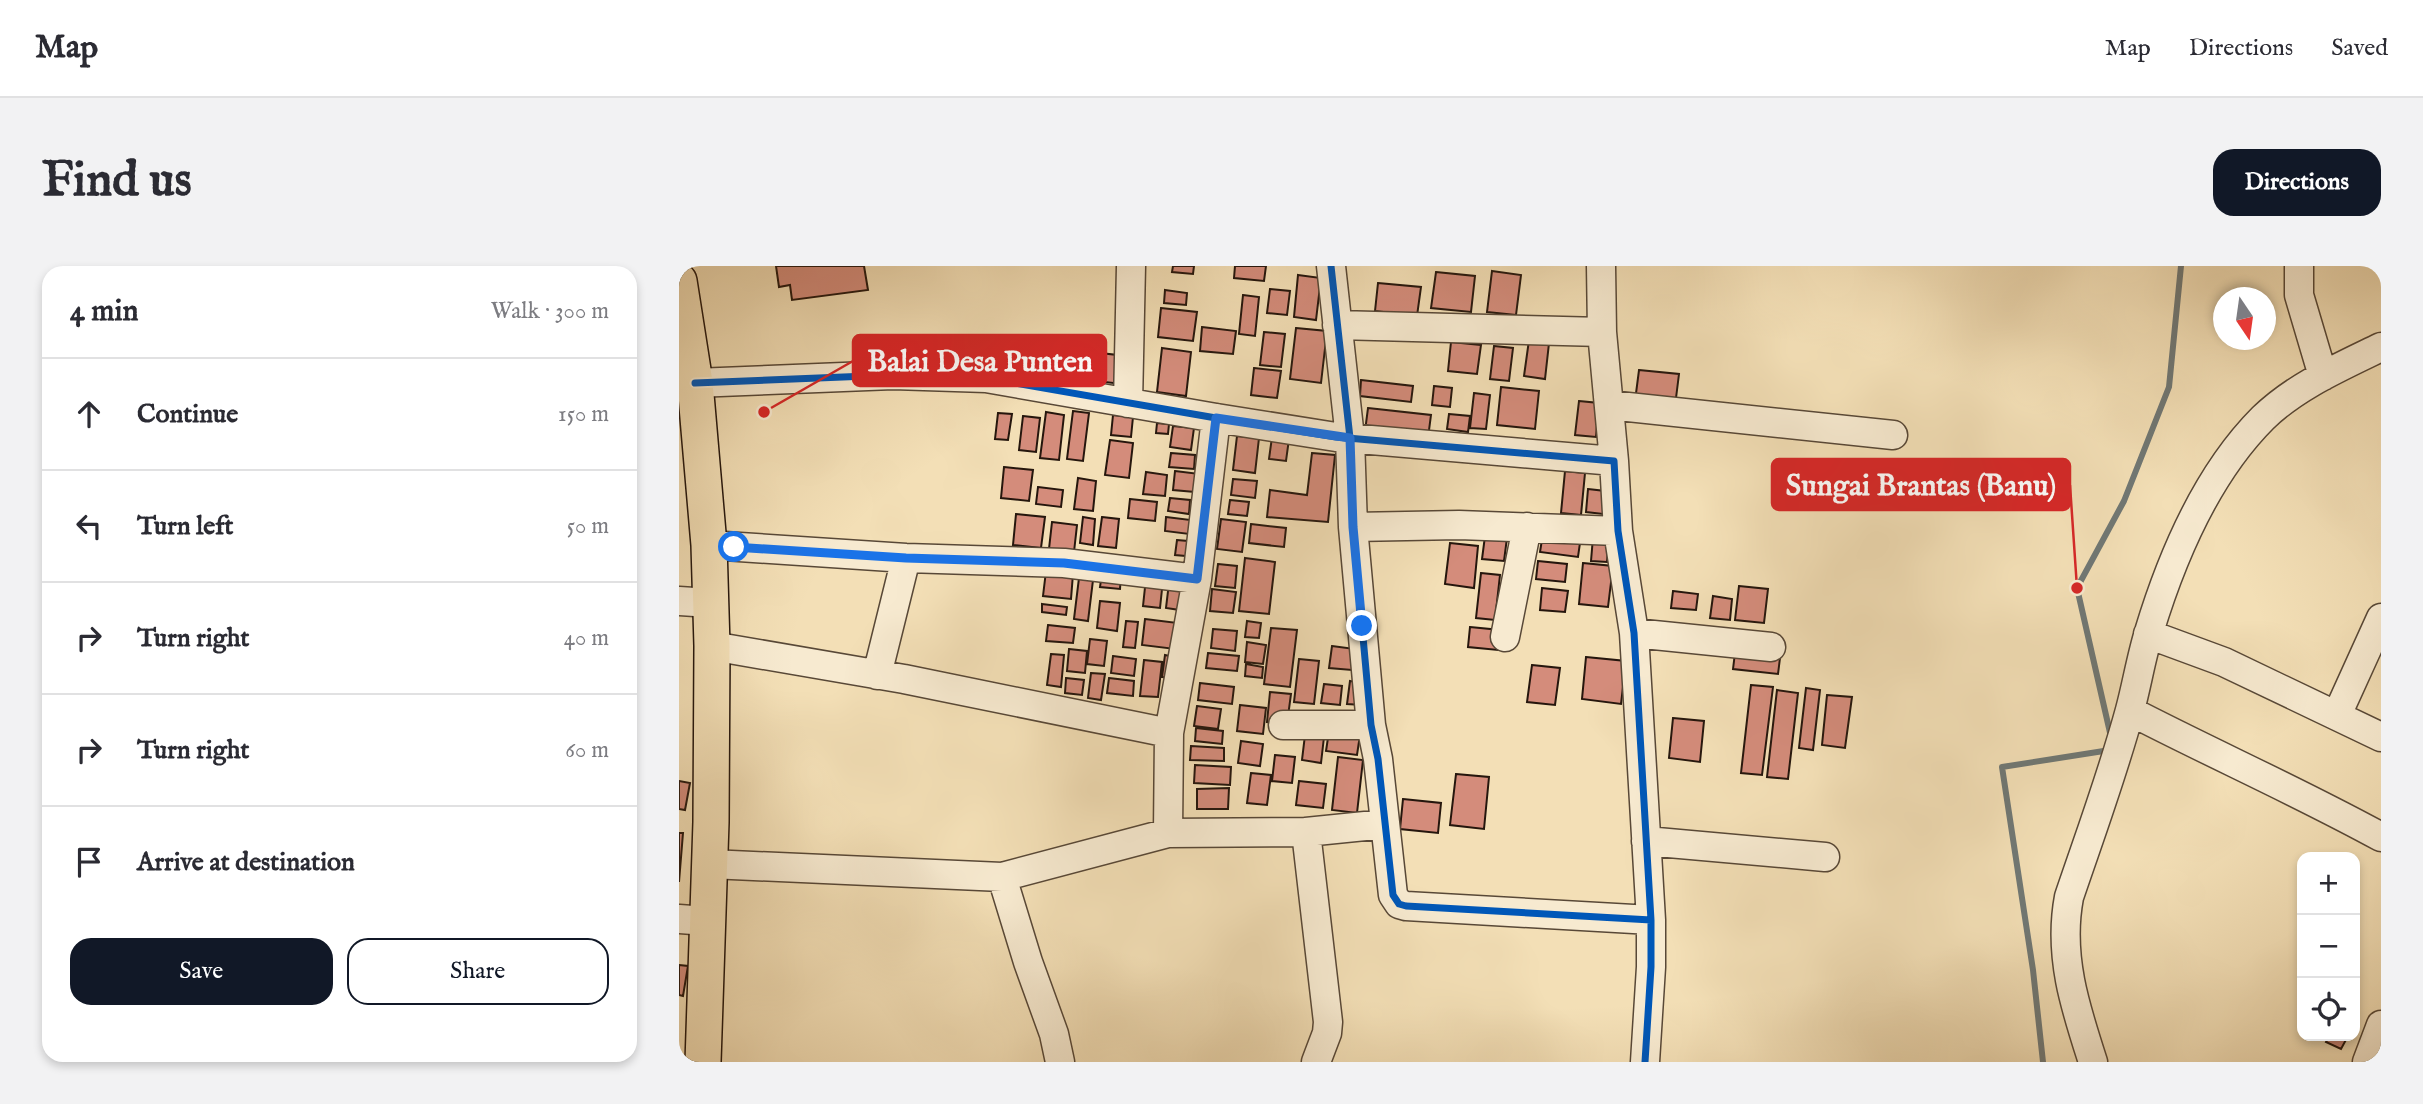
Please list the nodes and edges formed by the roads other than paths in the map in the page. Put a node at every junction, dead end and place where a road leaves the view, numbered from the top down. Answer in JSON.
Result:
{"nodes":[{"id":1,"x":1131,"y":266,"type":"edge"},
{"id":2,"x":1331,"y":266,"type":"edge"},
{"id":3,"x":1601,"y":266,"type":"edge"},
{"id":4,"x":2299,"y":266,"type":"edge"},
{"id":5,"x":679,"y":281,"type":"edge"},
{"id":6,"x":1338,"y":325,"type":"junction"},
{"id":7,"x":1602,"y":332,"type":"junction"},
{"id":8,"x":2381,"y":347,"type":"edge"},
{"id":9,"x":2323,"y":376,"type":"junction"},
{"id":10,"x":695,"y":383,"type":"junction"},
{"id":11,"x":1128,"y":403,"type":"junction"},
{"id":12,"x":1609,"y":405,"type":"junction"},
{"id":13,"x":1216,"y":418,"type":"junction"},
{"id":14,"x":1893,"y":435,"type":"dead end"},
{"id":15,"x":1350,"y":438,"type":"junction"},
{"id":16,"x":1614,"y":461,"type":"junction"},
{"id":17,"x":1353,"y":527,"type":"junction"},
{"id":18,"x":1527,"y":527,"type":"junction"},
{"id":19,"x":1618,"y":531,"type":"junction"},
{"id":20,"x":709,"y":545,"type":"junction"},
{"id":21,"x":906,"y":558,"type":"junction"},
{"id":22,"x":1197,"y":579,"type":"junction"},
{"id":23,"x":694,"y":602,"type":"edge"},
{"id":24,"x":2381,"y":618,"type":"edge"},
{"id":25,"x":1634,"y":633,"type":"junction"},
{"id":26,"x":2148,"y":634,"type":"junction"},
{"id":27,"x":1505,"y":638,"type":"dead end"},
{"id":28,"x":712,"y":646,"type":"junction"},
{"id":29,"x":1771,"y":647,"type":"dead end"},
{"id":30,"x":877,"y":675,"type":"junction"},
{"id":31,"x":2130,"y":711,"type":"junction"},
{"id":32,"x":2337,"y":715,"type":"junction"},
{"id":33,"x":1283,"y":724,"type":"dead end"},
{"id":34,"x":1371,"y":725,"type":"junction"},
{"id":35,"x":1168,"y":733,"type":"junction"},
{"id":36,"x":2381,"y":737,"type":"edge"},
{"id":37,"x":1385,"y":824,"type":"junction"},
{"id":38,"x":1306,"y":832,"type":"junction"},
{"id":39,"x":1168,"y":833,"type":"junction"},
{"id":40,"x":2381,"y":837,"type":"edge"},
{"id":41,"x":1646,"y":841,"type":"junction"},
{"id":42,"x":1825,"y":857,"type":"dead end"},
{"id":43,"x":710,"y":863,"type":"junction"},
{"id":44,"x":1002,"y":877,"type":"junction"},
{"id":45,"x":693,"y":920,"type":"edge"},
{"id":46,"x":1651,"y":920,"type":"junction"},
{"id":47,"x":2381,"y":1026,"type":"edge"},
{"id":48,"x":703,"y":1062,"type":"edge"},
{"id":49,"x":1060,"y":1062,"type":"edge"},
{"id":50,"x":1316,"y":1062,"type":"edge"},
{"id":51,"x":1645,"y":1062,"type":"edge"},
{"id":52,"x":2093,"y":1062,"type":"edge"},
{"id":53,"x":2367,"y":1062,"type":"edge"}],
"edges":[{"from":1,"to":11,"type":"street"},
{"from":2,"to":6,"type":"street"},
{"from":3,"to":7,"type":"street"},
{"from":4,"to":9,"type":"street"},
{"from":5,"to":10,"type":"main road"},
{"from":6,"to":7,"type":"street"},
{"from":6,"to":15,"type":"street"},
{"from":7,"to":12,"type":"street"},
{"from":8,"to":9,"type":"street"},
{"from":9,"to":26,"type":"street"},
{"from":10,"to":11,"type":"street"},
{"from":10,"to":20,"type":"main road"},
{"from":11,"to":13,"type":"street"},
{"from":12,"to":14,"type":"street"},
{"from":12,"to":16,"type":"street"},
{"from":13,"to":15,"type":"street"},
{"from":13,"to":22,"type":"street"},
{"from":15,"to":16,"type":"street"},
{"from":15,"to":17,"type":"street"},
{"from":16,"to":19,"type":"street"},
{"from":17,"to":18,"type":"street"},
{"from":17,"to":34,"type":"street"},
{"from":18,"to":19,"type":"street"},
{"from":18,"to":27,"type":"street"},
{"from":19,"to":25,"type":"street"},
{"from":20,"to":21,"type":"street"},
{"from":20,"to":23,"type":"main road"},
{"from":21,"to":22,"type":"street"},
{"from":21,"to":30,"type":"street"},
{"from":22,"to":35,"type":"street"},
{"from":23,"to":28,"type":"main road"},
{"from":24,"to":32,"type":"street"},
{"from":25,"to":29,"type":"street"},
{"from":25,"to":41,"type":"street"},
{"from":26,"to":31,"type":"street"},
{"from":26,"to":32,"type":"street"},
{"from":28,"to":30,"type":"street"},
{"from":28,"to":43,"type":"main road"},
{"from":30,"to":35,"type":"street"},
{"from":31,"to":40,"type":"street"},
{"from":31,"to":52,"type":"street"},
{"from":32,"to":36,"type":"street"},
{"from":33,"to":34,"type":"street"},
{"from":34,"to":37,"type":"street"},
{"from":35,"to":39,"type":"street"},
{"from":37,"to":38,"type":"street"},
{"from":37,"to":46,"type":"street"},
{"from":38,"to":39,"type":"street"},
{"from":38,"to":50,"type":"street"},
{"from":39,"to":44,"type":"street"},
{"from":41,"to":42,"type":"street"},
{"from":41,"to":46,"type":"street"},
{"from":43,"to":44,"type":"street"},
{"from":43,"to":45,"type":"main road"},
{"from":44,"to":49,"type":"street"},
{"from":45,"to":48,"type":"main road"},
{"from":46,"to":51,"type":"street"},
{"from":47,"to":53,"type":"street"}]}
